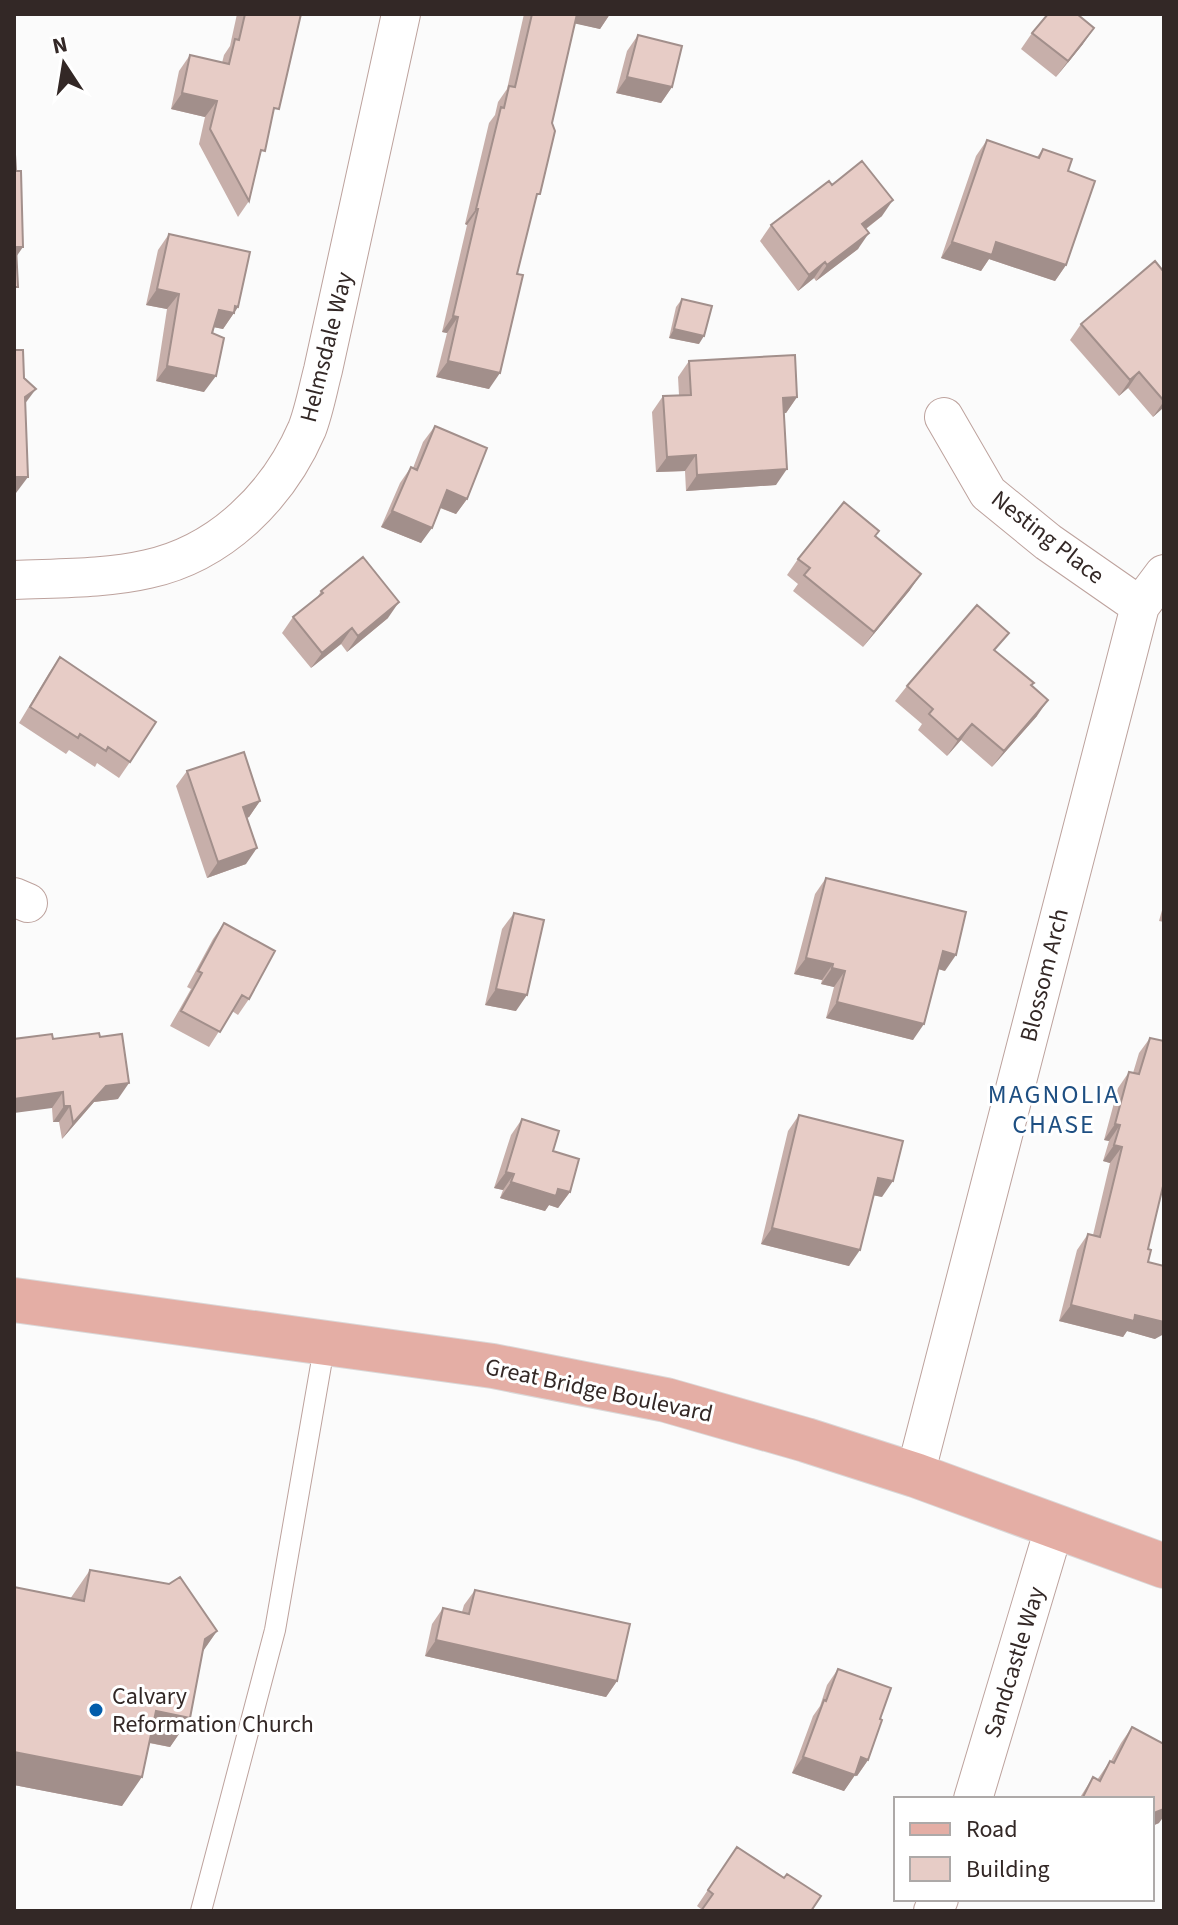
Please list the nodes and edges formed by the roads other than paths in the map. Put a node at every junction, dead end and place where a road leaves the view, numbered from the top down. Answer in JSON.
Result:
{"nodes":[{"id":1,"x":401,"y":14,"type":"edge"},
{"id":2,"x":944,"y":417,"type":"dead end"},
{"id":3,"x":1164,"y":574,"type":"edge"},
{"id":4,"x":14,"y":580,"type":"edge"},
{"id":5,"x":1140,"y":606,"type":"junction"},
{"id":6,"x":14,"y":1300,"type":"edge"},
{"id":7,"x":325,"y":1342,"type":"junction"},
{"id":8,"x":915,"y":1475,"type":"junction"},
{"id":9,"x":1055,"y":1525,"type":"junction"},
{"id":10,"x":1164,"y":1566,"type":"edge"},
{"id":11,"x":974,"y":1797,"type":"edge"},
{"id":12,"x":201,"y":1911,"type":"edge"}],
"edges":[{"from":1,"to":4,"type":"street","name":"Helmsdale Way"},
{"from":2,"to":5,"type":"street","name":"Nesting Place"},
{"from":3,"to":5,"type":"street","name":"Blossom Arch"},
{"from":5,"to":8,"type":"street","name":"Blossom Arch"},
{"from":6,"to":7,"type":"main road","name":"Great Bridge Boulevard"},
{"from":7,"to":8,"type":"main road","name":"Great Bridge Boulevard"},
{"from":7,"to":12,"type":"lane"},
{"from":8,"to":9,"type":"main road","name":"Great Bridge Boulevard"},
{"from":9,"to":10,"type":"main road","name":"Great Bridge Boulevard"},
{"from":9,"to":11,"type":"street","name":"Sandcastle Way"}]}
